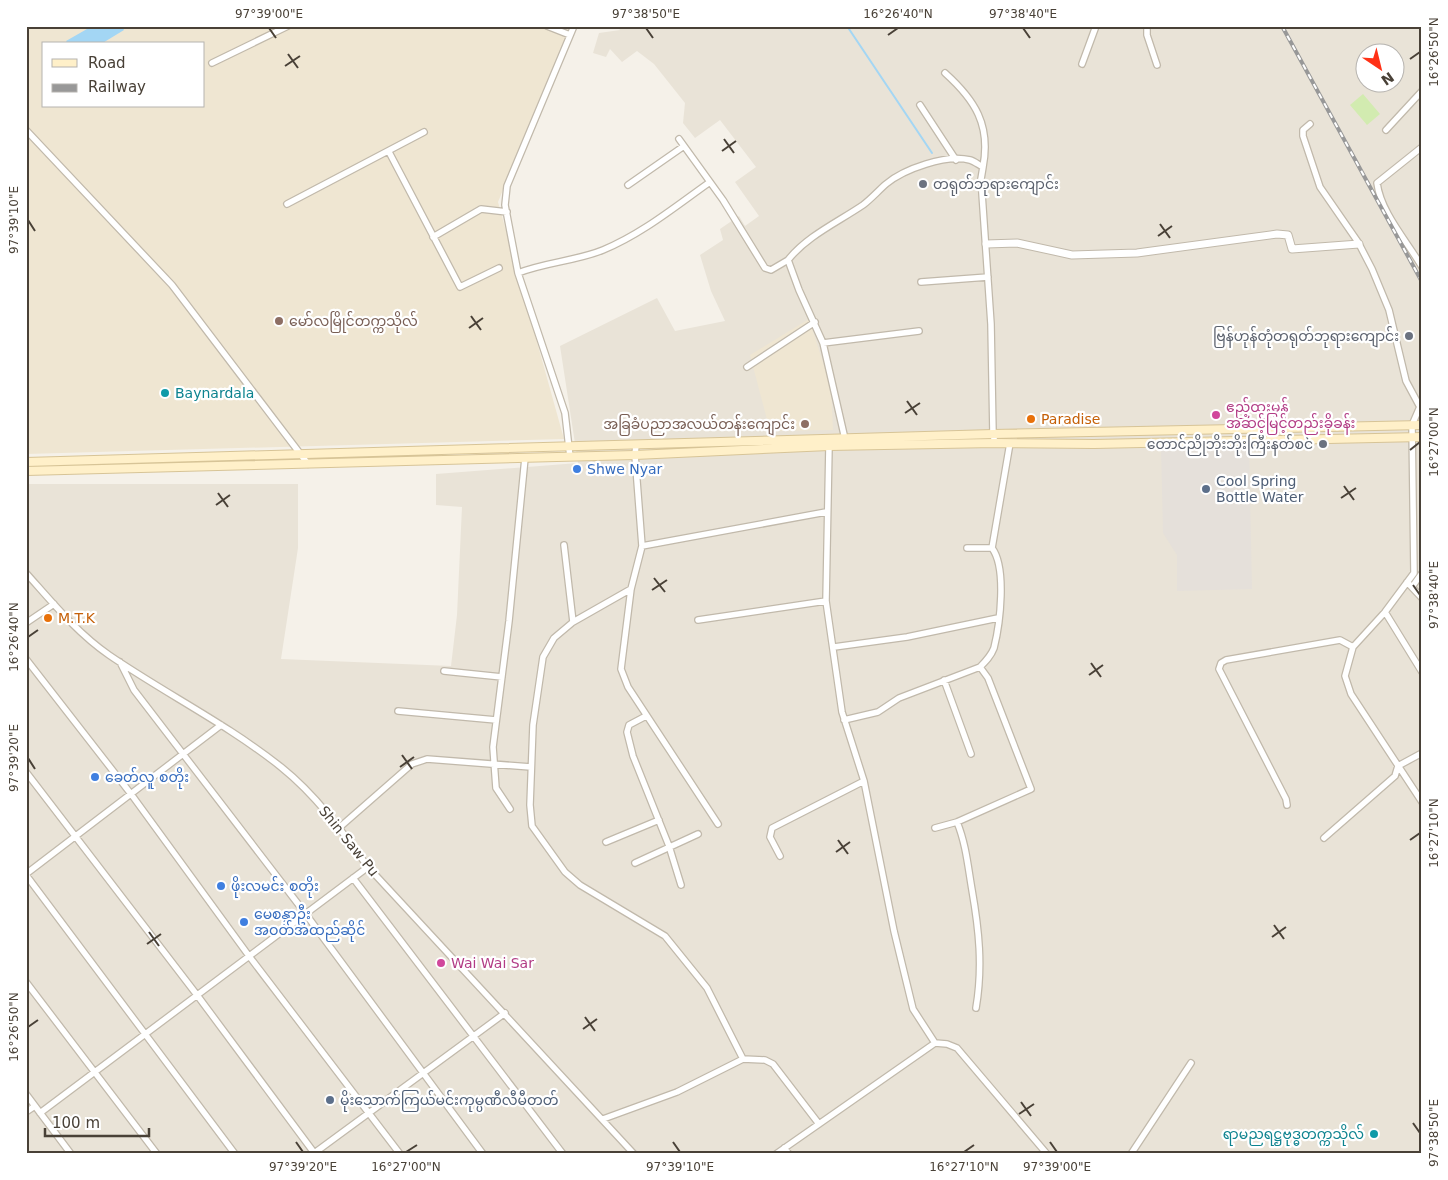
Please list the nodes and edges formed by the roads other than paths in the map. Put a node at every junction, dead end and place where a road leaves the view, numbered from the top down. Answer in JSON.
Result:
{"nodes":[{"id":1,"x":288,"y":26,"type":"edge"},
{"id":2,"x":548,"y":26,"type":"edge"},
{"id":3,"x":574,"y":26,"type":"edge"},
{"id":4,"x":1096,"y":26,"type":"edge"},
{"id":5,"x":1147,"y":26,"type":"edge"},
{"id":6,"x":570,"y":35,"type":"junction"},
{"id":7,"x":212,"y":63,"type":"dead end"},
{"id":8,"x":1082,"y":64,"type":"dead end"},
{"id":9,"x":1157,"y":65,"type":"dead end"},
{"id":10,"x":945,"y":73,"type":"dead end"},
{"id":11,"x":1422,"y":91,"type":"edge"},
{"id":12,"x":920,"y":105,"type":"dead end"},
{"id":13,"x":1310,"y":124,"type":"dead end"},
{"id":14,"x":26,"y":130,"type":"edge"},
{"id":15,"x":1386,"y":130,"type":"dead end"},
{"id":16,"x":424,"y":132,"type":"dead end"},
{"id":17,"x":678,"y":138,"type":"dead end"},
{"id":18,"x":684,"y":146,"type":"junction"},
{"id":19,"x":1422,"y":147,"type":"edge"},
{"id":20,"x":388,"y":152,"type":"junction"},
{"id":21,"x":956,"y":160,"type":"junction"},
{"id":22,"x":983,"y":167,"type":"junction"},
{"id":23,"x":710,"y":182,"type":"junction"},
{"id":24,"x":628,"y":185,"type":"dead end"},
{"id":25,"x":287,"y":204,"type":"dead end"},
{"id":26,"x":506,"y":212,"type":"junction"},
{"id":27,"x":433,"y":237,"type":"junction"},
{"id":28,"x":986,"y":244,"type":"junction"},
{"id":29,"x":1359,"y":244,"type":"junction"},
{"id":30,"x":788,"y":260,"type":"junction"},
{"id":31,"x":499,"y":268,"type":"dead end"},
{"id":32,"x":1422,"y":268,"type":"edge"},
{"id":33,"x":518,"y":273,"type":"junction"},
{"id":34,"x":988,"y":277,"type":"junction"},
{"id":35,"x":921,"y":282,"type":"dead end"},
{"id":36,"x":815,"y":322,"type":"junction"},
{"id":37,"x":919,"y":331,"type":"dead end"},
{"id":38,"x":823,"y":343,"type":"junction"},
{"id":39,"x":747,"y":367,"type":"dead end"},
{"id":40,"x":1421,"y":405,"type":"edge"},
{"id":41,"x":1412,"y":425,"type":"junction"},
{"id":42,"x":1422,"y":425,"type":"edge"},
{"id":43,"x":993,"y":434,"type":"junction"},
{"id":44,"x":1422,"y":436,"type":"edge"},
{"id":45,"x":1412,"y":437,"type":"junction"},
{"id":46,"x":844,"y":440,"type":"junction"},
{"id":47,"x":995,"y":443,"type":"junction"},
{"id":48,"x":1010,"y":443,"type":"junction"},
{"id":49,"x":636,"y":445,"type":"junction"},
{"id":50,"x":829,"y":446,"type":"junction"},
{"id":51,"x":569,"y":448,"type":"junction"},
{"id":52,"x":301,"y":454,"type":"junction"},
{"id":53,"x":635,"y":455,"type":"junction"},
{"id":54,"x":178,"y":457,"type":"junction"},
{"id":55,"x":570,"y":457,"type":"junction"},
{"id":56,"x":525,"y":458,"type":"junction"},
{"id":57,"x":26,"y":462,"type":"edge"},
{"id":58,"x":308,"y":464,"type":"junction"},
{"id":59,"x":179,"y":468,"type":"junction"},
{"id":60,"x":26,"y":471,"type":"edge"},
{"id":61,"x":826,"y":512,"type":"junction"},
{"id":62,"x":564,"y":545,"type":"dead end"},
{"id":63,"x":642,"y":546,"type":"junction"},
{"id":64,"x":967,"y":548,"type":"dead end"},
{"id":65,"x":992,"y":548,"type":"junction"},
{"id":66,"x":26,"y":573,"type":"edge"},
{"id":67,"x":1422,"y":573,"type":"edge"},
{"id":68,"x":1407,"y":582,"type":"junction"},
{"id":69,"x":1412,"y":587,"type":"junction"},
{"id":70,"x":631,"y":589,"type":"junction"},
{"id":71,"x":1422,"y":598,"type":"edge"},
{"id":72,"x":826,"y":601,"type":"junction"},
{"id":73,"x":54,"y":604,"type":"junction"},
{"id":74,"x":1385,"y":612,"type":"junction"},
{"id":75,"x":998,"y":618,"type":"junction"},
{"id":76,"x":698,"y":620,"type":"dead end"},
{"id":77,"x":573,"y":622,"type":"junction"},
{"id":78,"x":26,"y":623,"type":"edge"},
{"id":79,"x":1353,"y":647,"type":"junction"},
{"id":80,"x":834,"y":648,"type":"junction"},
{"id":81,"x":26,"y":659,"type":"edge"},
{"id":82,"x":120,"y":662,"type":"junction"},
{"id":83,"x":980,"y":667,"type":"junction"},
{"id":84,"x":444,"y":671,"type":"dead end"},
{"id":85,"x":1422,"y":672,"type":"edge"},
{"id":86,"x":502,"y":677,"type":"junction"},
{"id":87,"x":944,"y":680,"type":"junction"},
{"id":88,"x":398,"y":711,"type":"dead end"},
{"id":89,"x":646,"y":716,"type":"junction"},
{"id":90,"x":496,"y":720,"type":"junction"},
{"id":91,"x":844,"y":720,"type":"junction"},
{"id":92,"x":221,"y":725,"type":"junction"},
{"id":93,"x":1422,"y":752,"type":"edge"},
{"id":94,"x":183,"y":754,"type":"junction"},
{"id":95,"x":971,"y":754,"type":"dead end"},
{"id":96,"x":493,"y":764,"type":"junction"},
{"id":97,"x":1398,"y":766,"type":"junction"},
{"id":98,"x":531,"y":767,"type":"junction"},
{"id":99,"x":26,"y":772,"type":"edge"},
{"id":100,"x":864,"y":781,"type":"junction"},
{"id":101,"x":131,"y":794,"type":"junction"},
{"id":102,"x":1422,"y":802,"type":"edge"},
{"id":103,"x":1287,"y":805,"type":"dead end"},
{"id":104,"x":510,"y":808,"type":"dead end"},
{"id":105,"x":659,"y":820,"type":"junction"},
{"id":106,"x":957,"y":822,"type":"junction"},
{"id":107,"x":718,"y":824,"type":"dead end"},
{"id":108,"x":340,"y":827,"type":"junction"},
{"id":109,"x":935,"y":828,"type":"dead end"},
{"id":110,"x":698,"y":834,"type":"dead end"},
{"id":111,"x":76,"y":836,"type":"junction"},
{"id":112,"x":1324,"y":838,"type":"dead end"},
{"id":113,"x":606,"y":842,"type":"dead end"},
{"id":114,"x":670,"y":846,"type":"junction"},
{"id":115,"x":780,"y":856,"type":"dead end"},
{"id":116,"x":635,"y":863,"type":"dead end"},
{"id":117,"x":368,"y":866,"type":"junction"},
{"id":118,"x":26,"y":875,"type":"edge"},
{"id":119,"x":353,"y":878,"type":"junction"},
{"id":120,"x":681,"y":885,"type":"dead end"},
{"id":121,"x":305,"y":913,"type":"junction"},
{"id":122,"x":249,"y":956,"type":"junction"},
{"id":123,"x":26,"y":982,"type":"edge"},
{"id":124,"x":197,"y":995,"type":"junction"},
{"id":125,"x":976,"y":1008,"type":"dead end"},
{"id":126,"x":505,"y":1013,"type":"junction"},
{"id":127,"x":146,"y":1034,"type":"junction"},
{"id":128,"x":474,"y":1036,"type":"junction"},
{"id":129,"x":935,"y":1043,"type":"junction"},
{"id":130,"x":743,"y":1059,"type":"junction"},
{"id":131,"x":1191,"y":1063,"type":"dead end"},
{"id":132,"x":95,"y":1072,"type":"junction"},
{"id":133,"x":423,"y":1073,"type":"junction"},
{"id":134,"x":26,"y":1094,"type":"edge"},
{"id":135,"x":35,"y":1106,"type":"junction"},
{"id":136,"x":26,"y":1112,"type":"edge"},
{"id":137,"x":370,"y":1112,"type":"junction"},
{"id":138,"x":40,"y":1113,"type":"junction"},
{"id":139,"x":603,"y":1119,"type":"junction"},
{"id":140,"x":819,"y":1124,"type":"junction"},
{"id":141,"x":784,"y":1148,"type":"junction"},
{"id":142,"x":314,"y":1153,"type":"edge"},
{"id":143,"x":71,"y":1154,"type":"edge"},
{"id":144,"x":157,"y":1154,"type":"edge"},
{"id":145,"x":235,"y":1154,"type":"edge"},
{"id":146,"x":400,"y":1154,"type":"edge"},
{"id":147,"x":484,"y":1154,"type":"edge"},
{"id":148,"x":563,"y":1154,"type":"edge"},
{"id":149,"x":634,"y":1154,"type":"edge"},
{"id":150,"x":776,"y":1154,"type":"edge"},
{"id":151,"x":789,"y":1154,"type":"edge"},
{"id":152,"x":1047,"y":1154,"type":"edge"},
{"id":153,"x":1131,"y":1154,"type":"edge"}],
"edges":[{"from":1,"to":7,"type":"street"},
{"from":2,"to":6,"type":"street"},
{"from":3,"to":6,"type":"street"},
{"from":4,"to":8,"type":"street"},
{"from":5,"to":9,"type":"street"},
{"from":6,"to":26,"type":"street"},
{"from":10,"to":22,"type":"street"},
{"from":11,"to":15,"type":"street"},
{"from":12,"to":21,"type":"street"},
{"from":13,"to":29,"type":"street"},
{"from":14,"to":52,"type":"street"},
{"from":16,"to":20,"type":"street"},
{"from":17,"to":18,"type":"street"},
{"from":18,"to":23,"type":"street"},
{"from":18,"to":24,"type":"street"},
{"from":19,"to":32,"type":"street"},
{"from":20,"to":25,"type":"street"},
{"from":20,"to":27,"type":"street"},
{"from":21,"to":22,"type":"street"},
{"from":21,"to":30,"type":"street"},
{"from":22,"to":28,"type":"street"},
{"from":23,"to":30,"type":"street"},
{"from":23,"to":33,"type":"street"},
{"from":26,"to":27,"type":"street"},
{"from":26,"to":33,"type":"street"},
{"from":27,"to":31,"type":"street"},
{"from":28,"to":29,"type":"street"},
{"from":28,"to":34,"type":"street"},
{"from":29,"to":40,"type":"street"},
{"from":30,"to":36,"type":"street"},
{"from":33,"to":51,"type":"street"},
{"from":34,"to":35,"type":"street"},
{"from":34,"to":43,"type":"street"},
{"from":36,"to":38,"type":"street"},
{"from":36,"to":39,"type":"street"},
{"from":37,"to":38,"type":"street"},
{"from":38,"to":46,"type":"street"},
{"from":40,"to":41,"type":"street"},
{"from":41,"to":42,"type":"main road"},
{"from":41,"to":43,"type":"main road"},
{"from":41,"to":45,"type":"street"},
{"from":43,"to":46,"type":"main road"},
{"from":43,"to":47,"type":"street"},
{"from":44,"to":45,"type":"main road"},
{"from":45,"to":48,"type":"main road"},
{"from":45,"to":68,"type":"street"},
{"from":46,"to":49,"type":"main road"},
{"from":47,"to":48,"type":"main road"},
{"from":47,"to":50,"type":"main road"},
{"from":48,"to":65,"type":"street"},
{"from":49,"to":51,"type":"main road"},
{"from":49,"to":53,"type":"street"},
{"from":50,"to":53,"type":"main road"},
{"from":50,"to":61,"type":"street"},
{"from":51,"to":52,"type":"main road"},
{"from":51,"to":55,"type":"street"},
{"from":52,"to":54,"type":"main road"},
{"from":52,"to":58,"type":"street"},
{"from":53,"to":55,"type":"main road"},
{"from":53,"to":63,"type":"street"},
{"from":54,"to":57,"type":"main road"},
{"from":54,"to":59,"type":"main road"},
{"from":55,"to":56,"type":"main road"},
{"from":56,"to":58,"type":"main road"},
{"from":56,"to":86,"type":"street"},
{"from":58,"to":59,"type":"main road"},
{"from":59,"to":60,"type":"main road"},
{"from":61,"to":63,"type":"street"},
{"from":61,"to":72,"type":"street"},
{"from":62,"to":77,"type":"street"},
{"from":63,"to":70,"type":"street"},
{"from":64,"to":65,"type":"street"},
{"from":65,"to":75,"type":"street"},
{"from":66,"to":73,"type":"street","name":"Shin Saw Pu"},
{"from":67,"to":69,"type":"street"},
{"from":68,"to":69,"type":"street"},
{"from":68,"to":74,"type":"street"},
{"from":69,"to":71,"type":"street"},
{"from":70,"to":77,"type":"street"},
{"from":70,"to":89,"type":"street"},
{"from":72,"to":76,"type":"street"},
{"from":72,"to":80,"type":"street"},
{"from":73,"to":78,"type":"street"},
{"from":73,"to":82,"type":"street","name":"Shin Saw Pu"},
{"from":74,"to":79,"type":"street"},
{"from":74,"to":85,"type":"street"},
{"from":75,"to":80,"type":"street"},
{"from":75,"to":83,"type":"street"},
{"from":77,"to":98,"type":"street"},
{"from":79,"to":97,"type":"street"},
{"from":79,"to":103,"type":"street"},
{"from":80,"to":91,"type":"street"},
{"from":81,"to":101,"type":"street"},
{"from":82,"to":92,"type":"street","name":"Shin Saw Pu"},
{"from":82,"to":94,"type":"street"},
{"from":83,"to":87,"type":"street"},
{"from":83,"to":106,"type":"street"},
{"from":84,"to":86,"type":"street"},
{"from":86,"to":90,"type":"street"},
{"from":87,"to":91,"type":"street"},
{"from":87,"to":95,"type":"street"},
{"from":88,"to":90,"type":"street"},
{"from":89,"to":105,"type":"street"},
{"from":89,"to":107,"type":"street"},
{"from":90,"to":96,"type":"street"},
{"from":91,"to":100,"type":"street"},
{"from":92,"to":94,"type":"street"},
{"from":92,"to":108,"type":"street","name":"Shin Saw Pu"},
{"from":93,"to":97,"type":"street"},
{"from":94,"to":101,"type":"street"},
{"from":94,"to":121,"type":"street"},
{"from":96,"to":98,"type":"street"},
{"from":96,"to":104,"type":"street"},
{"from":96,"to":108,"type":"street"},
{"from":97,"to":102,"type":"street"},
{"from":97,"to":112,"type":"street"},
{"from":98,"to":130,"type":"street"},
{"from":99,"to":111,"type":"street"},
{"from":100,"to":115,"type":"street"},
{"from":100,"to":129,"type":"street"},
{"from":101,"to":111,"type":"street"},
{"from":101,"to":122,"type":"street"},
{"from":105,"to":113,"type":"street"},
{"from":105,"to":114,"type":"street"},
{"from":106,"to":109,"type":"street"},
{"from":106,"to":125,"type":"street"},
{"from":108,"to":117,"type":"street","name":"Shin Saw Pu"},
{"from":110,"to":114,"type":"street"},
{"from":111,"to":118,"type":"street"},
{"from":111,"to":124,"type":"street"},
{"from":114,"to":116,"type":"street"},
{"from":114,"to":120,"type":"street"},
{"from":117,"to":119,"type":"street"},
{"from":117,"to":126,"type":"street","name":"Shin Saw Pu"},
{"from":118,"to":127,"type":"street"},
{"from":119,"to":121,"type":"street"},
{"from":119,"to":128,"type":"street"},
{"from":121,"to":122,"type":"street"},
{"from":121,"to":133,"type":"street"},
{"from":122,"to":124,"type":"street"},
{"from":122,"to":137,"type":"street"},
{"from":123,"to":132,"type":"street"},
{"from":124,"to":127,"type":"street"},
{"from":124,"to":142,"type":"street"},
{"from":126,"to":128,"type":"street"},
{"from":126,"to":139,"type":"street","name":"Shin Saw Pu"},
{"from":127,"to":132,"type":"street"},
{"from":127,"to":145,"type":"street"},
{"from":128,"to":133,"type":"street"},
{"from":128,"to":148,"type":"street"},
{"from":129,"to":140,"type":"street"},
{"from":129,"to":152,"type":"street"},
{"from":130,"to":139,"type":"street"},
{"from":130,"to":140,"type":"street"},
{"from":131,"to":153,"type":"street"},
{"from":132,"to":138,"type":"street"},
{"from":132,"to":144,"type":"street"},
{"from":133,"to":137,"type":"street"},
{"from":133,"to":147,"type":"street"},
{"from":134,"to":135,"type":"street"},
{"from":135,"to":136,"type":"street"},
{"from":135,"to":138,"type":"street"},
{"from":137,"to":142,"type":"street"},
{"from":137,"to":146,"type":"street"},
{"from":138,"to":143,"type":"street"},
{"from":139,"to":149,"type":"street","name":"Shin Saw Pu"},
{"from":140,"to":141,"type":"street"},
{"from":141,"to":150,"type":"street"},
{"from":141,"to":151,"type":"street"}]}
